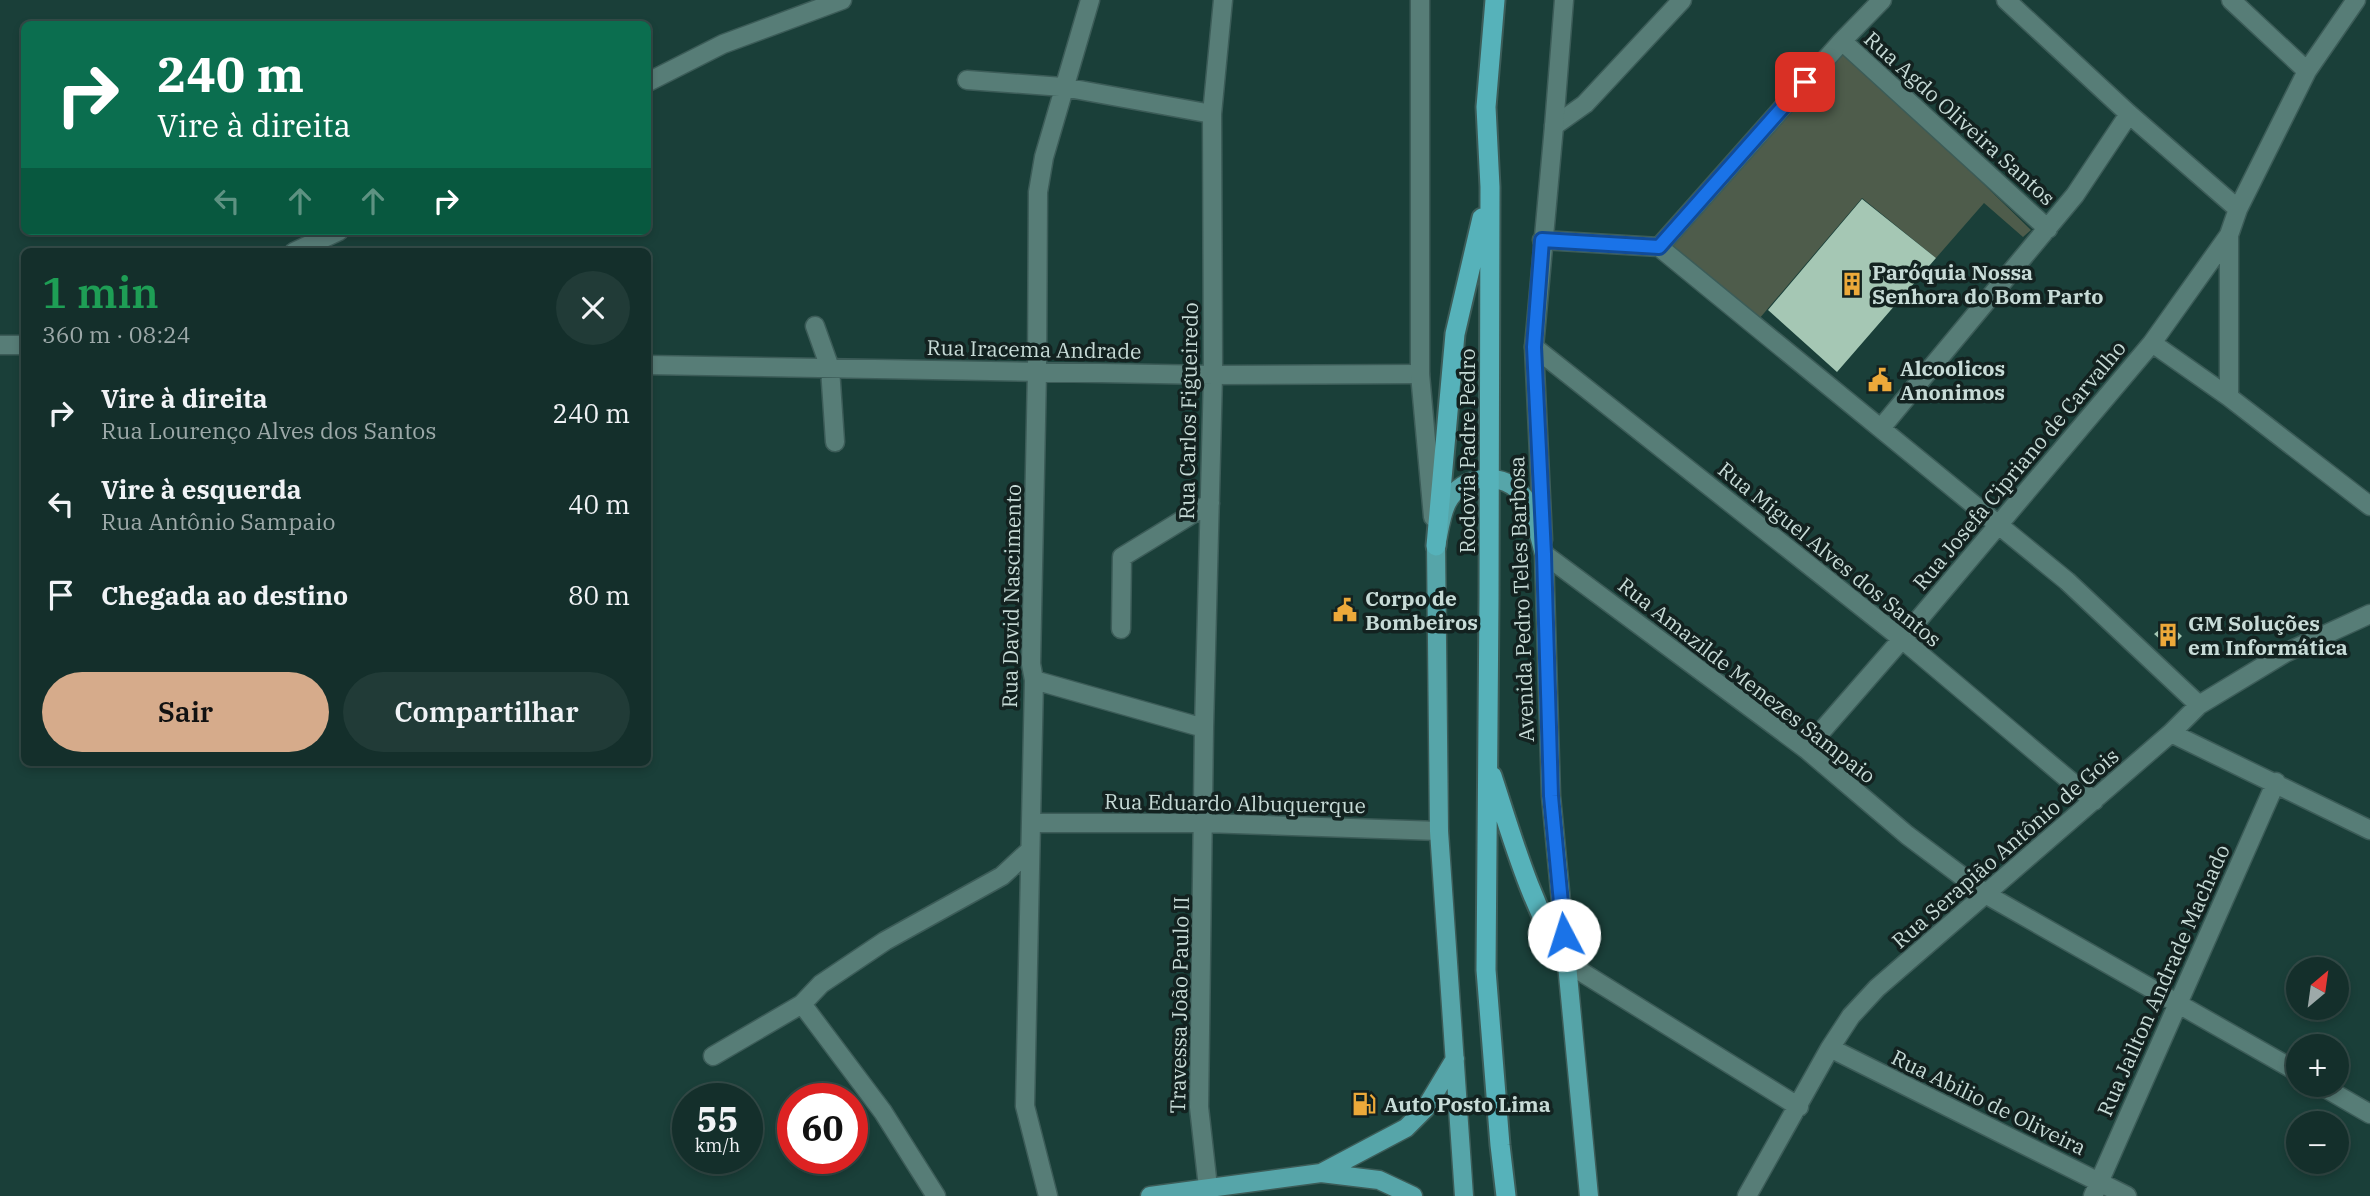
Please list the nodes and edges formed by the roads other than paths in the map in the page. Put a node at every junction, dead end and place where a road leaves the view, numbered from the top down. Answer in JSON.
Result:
{"nodes":[{"id":1,"x":842,"y":0,"type":"edge"},
{"id":2,"x":1090,"y":0,"type":"edge"},
{"id":3,"x":1223,"y":0,"type":"edge"},
{"id":4,"x":1420,"y":0,"type":"edge"},
{"id":5,"x":1495,"y":0,"type":"edge"},
{"id":6,"x":1563,"y":0,"type":"edge"},
{"id":7,"x":1682,"y":0,"type":"edge"},
{"id":8,"x":2006,"y":0,"type":"edge"},
{"id":9,"x":2231,"y":0,"type":"edge"},
{"id":10,"x":2357,"y":0,"type":"edge"},
{"id":11,"x":1876,"y":2,"type":"edge"},
{"id":12,"x":1842,"y":41,"type":"junction"},
{"id":13,"x":2307,"y":71,"type":"junction"},
{"id":14,"x":651,"y":80,"type":"edge"},
{"id":15,"x":967,"y":80,"type":"dead end"},
{"id":16,"x":1063,"y":87,"type":"junction"},
{"id":17,"x":1212,"y":114,"type":"junction"},
{"id":18,"x":2129,"y":114,"type":"junction"},
{"id":19,"x":1554,"y":126,"type":"junction"},
{"id":20,"x":1490,"y":187,"type":"junction"},
{"id":21,"x":2238,"y":209,"type":"junction"},
{"id":22,"x":2048,"y":229,"type":"junction"},
{"id":23,"x":330,"y":235,"type":"edge"},
{"id":24,"x":2230,"y":235,"type":"junction"},
{"id":25,"x":1542,"y":240,"type":"junction"},
{"id":26,"x":1659,"y":247,"type":"junction"},
{"id":27,"x":303,"y":248,"type":"edge"},
{"id":28,"x":815,"y":326,"type":"dead end"},
{"id":29,"x":2152,"y":343,"type":"junction"},
{"id":30,"x":0,"y":345,"type":"edge"},
{"id":31,"x":21,"y":345,"type":"edge"},
{"id":32,"x":1534,"y":347,"type":"junction"},
{"id":33,"x":651,"y":365,"type":"edge"},
{"id":34,"x":830,"y":368,"type":"junction"},
{"id":35,"x":1037,"y":371,"type":"junction"},
{"id":36,"x":1420,"y":374,"type":"junction"},
{"id":37,"x":1213,"y":375,"type":"junction"},
{"id":38,"x":2229,"y":397,"type":"junction"},
{"id":39,"x":1881,"y":428,"type":"junction"},
{"id":40,"x":835,"y":442,"type":"dead end"},
{"id":41,"x":1489,"y":478,"type":"junction"},
{"id":42,"x":2369,"y":500,"type":"edge"},
{"id":43,"x":1210,"y":503,"type":"junction"},
{"id":44,"x":2000,"y":524,"type":"junction"},
{"id":45,"x":1436,"y":546,"type":"junction"},
{"id":46,"x":1544,"y":554,"type":"junction"},
{"id":47,"x":2370,"y":614,"type":"edge"},
{"id":48,"x":1121,"y":629,"type":"dead end"},
{"id":49,"x":1902,"y":639,"type":"junction"},
{"id":50,"x":1034,"y":680,"type":"junction"},
{"id":51,"x":2199,"y":705,"type":"junction"},
{"id":52,"x":1204,"y":728,"type":"junction"},
{"id":53,"x":2171,"y":733,"type":"junction"},
{"id":54,"x":1806,"y":749,"type":"junction"},
{"id":55,"x":1487,"y":761,"type":"junction"},
{"id":56,"x":2276,"y":782,"type":"junction"},
{"id":57,"x":2094,"y":801,"type":"junction"},
{"id":58,"x":1031,"y":823,"type":"junction"},
{"id":59,"x":1205,"y":823,"type":"junction"},
{"id":60,"x":2370,"y":830,"type":"edge"},
{"id":61,"x":1439,"y":831,"type":"junction"},
{"id":62,"x":1030,"y":850,"type":"junction"},
{"id":63,"x":1987,"y":895,"type":"junction"},
{"id":64,"x":1567,"y":963,"type":"junction"},
{"id":65,"x":2178,"y":1003,"type":"junction"},
{"id":66,"x":802,"y":1004,"type":"junction"},
{"id":67,"x":1829,"y":1048,"type":"junction"},
{"id":68,"x":713,"y":1056,"type":"dead end"},
{"id":69,"x":1455,"y":1059,"type":"junction"},
{"id":70,"x":2286,"y":1065,"type":"edge"},
{"id":71,"x":2341,"y":1097,"type":"edge"},
{"id":72,"x":1799,"y":1107,"type":"junction"},
{"id":73,"x":2370,"y":1114,"type":"edge"},
{"id":74,"x":1321,"y":1173,"type":"junction"},
{"id":75,"x":2096,"y":1189,"type":"edge"},
{"id":76,"x":1209,"y":1192,"type":"edge"},
{"id":77,"x":936,"y":1196,"type":"edge"},
{"id":78,"x":1048,"y":1196,"type":"edge"},
{"id":79,"x":1150,"y":1196,"type":"edge"},
{"id":80,"x":1413,"y":1196,"type":"edge"},
{"id":81,"x":1464,"y":1196,"type":"edge"},
{"id":82,"x":1506,"y":1196,"type":"edge"},
{"id":83,"x":1589,"y":1196,"type":"edge"},
{"id":84,"x":1747,"y":1196,"type":"edge"},
{"id":85,"x":2127,"y":1196,"type":"edge"}],
"edges":[{"from":1,"to":14,"type":"street"},
{"from":2,"to":16,"type":"street","name":"Rua David Nascimento"},
{"from":3,"to":17,"type":"street","name":"Rua Carlos Figueiredo"},
{"from":4,"to":36,"type":"street"},
{"from":5,"to":20,"type":"highway","name":"Rodovia Padre Pedro"},
{"from":6,"to":19,"type":"street","name":"Avenida Pedro Teles Barbosa"},
{"from":7,"to":19,"type":"street"},
{"from":8,"to":18,"type":"street"},
{"from":9,"to":13,"type":"street"},
{"from":10,"to":13,"type":"street"},
{"from":11,"to":12,"type":"street"},
{"from":12,"to":22,"type":"street","name":"Rua Agdo Oliveira Santos"},
{"from":12,"to":26,"type":"street"},
{"from":13,"to":21,"type":"street"},
{"from":15,"to":16,"type":"street"},
{"from":16,"to":17,"type":"street"},
{"from":16,"to":35,"type":"street","name":"Rua David Nascimento"},
{"from":17,"to":37,"type":"street","name":"Rua Carlos Figueiredo"},
{"from":18,"to":21,"type":"street"},
{"from":18,"to":22,"type":"street"},
{"from":19,"to":25,"type":"street","name":"Avenida Pedro Teles Barbosa"},
{"from":20,"to":41,"type":"highway","name":"Rodovia Padre Pedro"},
{"from":20,"to":45,"type":"highway"},
{"from":21,"to":24,"type":"street"},
{"from":22,"to":39,"type":"street"},
{"from":23,"to":27,"type":"street"},
{"from":24,"to":29,"type":"street","name":"Rua Josefa Cipriano de Carvalho"},
{"from":24,"to":38,"type":"street"},
{"from":25,"to":26,"type":"street"},
{"from":25,"to":32,"type":"street","name":"Avenida Pedro Teles Barbosa"},
{"from":26,"to":39,"type":"street"},
{"from":28,"to":34,"type":"street"},
{"from":29,"to":38,"type":"street"},
{"from":29,"to":44,"type":"street","name":"Rua Josefa Cipriano de Carvalho"},
{"from":30,"to":31,"type":"street"},
{"from":32,"to":46,"type":"street","name":"Avenida Pedro Teles Barbosa"},
{"from":32,"to":49,"type":"street","name":"Rua Miguel Alves dos Santos"},
{"from":33,"to":34,"type":"street","name":"Rua Iracema Andrade"},
{"from":34,"to":35,"type":"street","name":"Rua Iracema Andrade"},
{"from":34,"to":40,"type":"street"},
{"from":35,"to":37,"type":"street","name":"Rua Iracema Andrade"},
{"from":35,"to":50,"type":"street","name":"Rua David Nascimento"},
{"from":36,"to":37,"type":"street","name":"Rua Iracema Andrade"},
{"from":36,"to":45,"type":"street"},
{"from":37,"to":43,"type":"street","name":"Rua Carlos Figueiredo"},
{"from":38,"to":42,"type":"street"},
{"from":39,"to":44,"type":"street"},
{"from":41,"to":45,"type":"main road"},
{"from":41,"to":46,"type":"main road"},
{"from":41,"to":55,"type":"highway","name":"Rodovia Padre Pedro"},
{"from":43,"to":48,"type":"street"},
{"from":43,"to":52,"type":"street","name":"Rua Carlos Figueiredo"},
{"from":44,"to":49,"type":"street","name":"Rua Josefa Cipriano de Carvalho"},
{"from":44,"to":51,"type":"street"},
{"from":45,"to":61,"type":"main road"},
{"from":46,"to":54,"type":"street","name":"Rua Amazilde Menezes Sampaio"},
{"from":46,"to":64,"type":"main road","name":"Avenida Pedro Teles Barbosa"},
{"from":47,"to":51,"type":"street","name":"Rua Serapião Antônio de Gois"},
{"from":49,"to":54,"type":"street","name":"Rua Josefa Cipriano de Carvalho"},
{"from":49,"to":57,"type":"street","name":"Rua Miguel Alves dos Santos"},
{"from":50,"to":52,"type":"street"},
{"from":50,"to":58,"type":"street","name":"Rua David Nascimento"},
{"from":51,"to":53,"type":"street","name":"Rua Serapião Antônio de Gois"},
{"from":52,"to":59,"type":"street","name":"Rua Carlos Figueiredo"},
{"from":53,"to":56,"type":"street"},
{"from":53,"to":57,"type":"street","name":"Rua Serapião Antônio de Gois"},
{"from":54,"to":63,"type":"street","name":"Rua Amazilde Menezes Sampaio"},
{"from":55,"to":64,"type":"highway"},
{"from":55,"to":82,"type":"highway","name":"Rodovia Padre Pedro"},
{"from":56,"to":60,"type":"street"},
{"from":56,"to":65,"type":"street","name":"Rua Jailton Andrade Machado"},
{"from":57,"to":63,"type":"street","name":"Rua Serapião Antônio de Gois"},
{"from":58,"to":59,"type":"street","name":"Rua Eduardo Albuquerque"},
{"from":58,"to":62,"type":"street","name":"Rua David Nascimento"},
{"from":59,"to":61,"type":"street","name":"Rua Eduardo Albuquerque"},
{"from":59,"to":76,"type":"street","name":"Travessa João Paulo II"},
{"from":61,"to":69,"type":"main road"},
{"from":62,"to":66,"type":"street"},
{"from":62,"to":78,"type":"street","name":"Rua David Nascimento"},
{"from":63,"to":65,"type":"street","name":"Rua Amazilde Menezes Sampaio"},
{"from":63,"to":67,"type":"street","name":"Rua Serapião Antônio de Gois"},
{"from":64,"to":72,"type":"street"},
{"from":64,"to":83,"type":"main road","name":"Avenida Pedro Teles Barbosa"},
{"from":65,"to":70,"type":"street","name":"Rua Amazilde Menezes Sampaio"},
{"from":65,"to":75,"type":"street","name":"Rua Jailton Andrade Machado"},
{"from":66,"to":68,"type":"street"},
{"from":66,"to":77,"type":"street"},
{"from":67,"to":72,"type":"street","name":"Rua Serapião Antônio de Gois"},
{"from":67,"to":75,"type":"street","name":"Rua Abilio de Oliveira"},
{"from":69,"to":74,"type":"main road"},
{"from":69,"to":81,"type":"main road"},
{"from":71,"to":73,"type":"street"},
{"from":72,"to":84,"type":"street","name":"Rua Serapião Antônio de Gois"},
{"from":74,"to":76,"type":"main road"},
{"from":74,"to":80,"type":"main road"},
{"from":75,"to":85,"type":"street","name":"Rua Abilio de Oliveira"},
{"from":76,"to":79,"type":"main road"}]}
